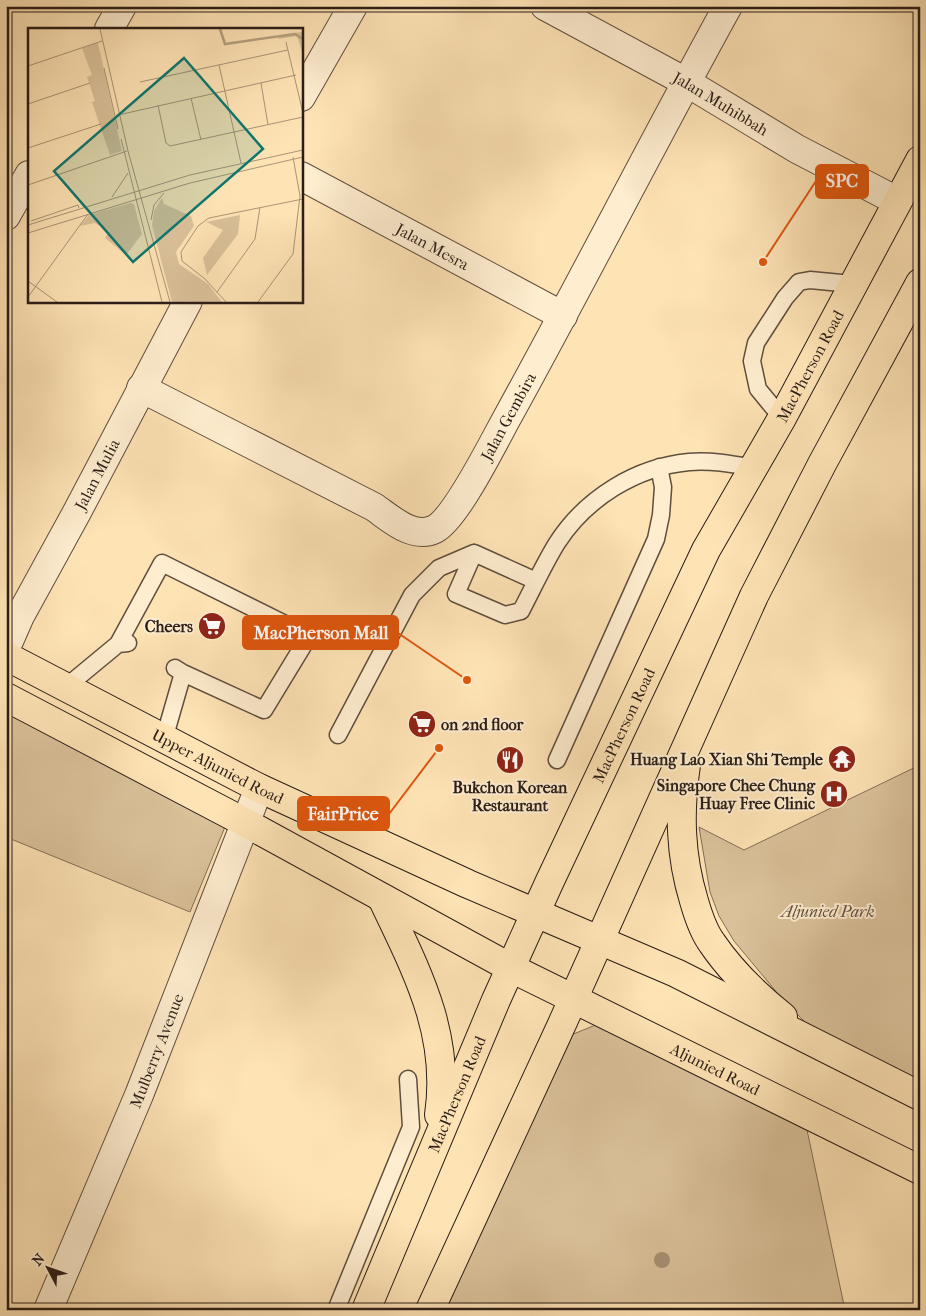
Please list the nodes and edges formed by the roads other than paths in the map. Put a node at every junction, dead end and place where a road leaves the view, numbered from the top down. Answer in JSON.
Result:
{"nodes":[{"id":1,"x":122,"y":6,"type":"edge"},
{"id":2,"x":353,"y":6,"type":"edge"},
{"id":3,"x":545,"y":6,"type":"edge"},
{"id":4,"x":728,"y":6,"type":"edge"},
{"id":5,"x":110,"y":28,"type":"edge"},
{"id":6,"x":686,"y":82,"type":"junction"},
{"id":7,"x":302,"y":95,"type":"edge"},
{"id":8,"x":920,"y":160,"type":"edge"},
{"id":9,"x":28,"y":177,"type":"edge"},
{"id":10,"x":302,"y":177,"type":"edge"},
{"id":11,"x":897,"y":201,"type":"junction"},
{"id":12,"x":6,"y":216,"type":"edge"},
{"id":13,"x":920,"y":283,"type":"edge"},
{"id":14,"x":852,"y":284,"type":"junction"},
{"id":15,"x":187,"y":302,"type":"edge"},
{"id":16,"x":563,"y":316,"type":"junction"},
{"id":17,"x":141,"y":388,"type":"junction"},
{"id":18,"x":782,"y":418,"type":"junction"},
{"id":19,"x":659,"y":467,"type":"junction"},
{"id":20,"x":754,"y":468,"type":"junction"},
{"id":21,"x":474,"y":553,"type":"junction"},
{"id":22,"x":536,"y":581,"type":"junction"},
{"id":23,"x":13,"y":610,"type":"edge"},
{"id":24,"x":6,"y":648,"type":"edge"},
{"id":25,"x":6,"y":656,"type":"edge"},
{"id":26,"x":66,"y":687,"type":"junction"},
{"id":27,"x":6,"y":697,"type":"edge"},
{"id":28,"x":338,"y":735,"type":"dead end"},
{"id":29,"x":691,"y":737,"type":"junction"},
{"id":30,"x":164,"y":739,"type":"junction"},
{"id":31,"x":557,"y":760,"type":"dead end"},
{"id":32,"x":259,"y":788,"type":"junction"},
{"id":33,"x":246,"y":823,"type":"junction"},
{"id":34,"x":382,"y":898,"type":"junction"},
{"id":35,"x":535,"y":914,"type":"junction"},
{"id":36,"x":599,"y":939,"type":"junction"},
{"id":37,"x":511,"y":968,"type":"junction"},
{"id":38,"x":573,"y":999,"type":"junction"},
{"id":39,"x":815,"y":1044,"type":"junction"},
{"id":40,"x":408,"y":1079,"type":"dead end"},
{"id":41,"x":920,"y":1096,"type":"edge"},
{"id":42,"x":438,"y":1137,"type":"junction"},
{"id":43,"x":920,"y":1170,"type":"edge"},
{"id":44,"x":363,"y":1240,"type":"junction"},
{"id":45,"x":390,"y":1252,"type":"junction"},
{"id":46,"x":48,"y":1310,"type":"edge"},
{"id":47,"x":336,"y":1310,"type":"edge"},
{"id":48,"x":366,"y":1310,"type":"edge"},
{"id":49,"x":430,"y":1310,"type":"edge"}],
"edges":[{"from":1,"to":5,"type":"street"},
{"from":2,"to":7,"type":"street"},
{"from":3,"to":6,"type":"street","name":"Jalan Muhibbah"},
{"from":4,"to":6,"type":"street","name":"Jalan Gembira"},
{"from":6,"to":11,"type":"street","name":"Jalan Muhibbah"},
{"from":6,"to":16,"type":"street","name":"Jalan Gembira"},
{"from":8,"to":11,"type":"main road","name":"MacPherson Road"},
{"from":9,"to":12,"type":"street"},
{"from":10,"to":16,"type":"street","name":"Jalan Mesra"},
{"from":11,"to":14,"type":"main road","name":"MacPherson Road"},
{"from":13,"to":29,"type":"main road"},
{"from":14,"to":18,"type":"main road","name":"MacPherson Road"},
{"from":14,"to":18,"type":"lane"},
{"from":15,"to":17,"type":"street","name":"Jalan Mulia"},
{"from":16,"to":17,"type":"street","name":"Jalan Gembira"},
{"from":17,"to":23,"type":"street","name":"Jalan Mulia"},
{"from":18,"to":20,"type":"main road","name":"MacPherson Road"},
{"from":19,"to":20,"type":"lane"},
{"from":19,"to":22,"type":"lane"},
{"from":19,"to":31,"type":"lane"},
{"from":20,"to":35,"type":"main road","name":"MacPherson Road"},
{"from":21,"to":22,"type":"lane"},
{"from":21,"to":22,"type":"lane"},
{"from":21,"to":28,"type":"lane"},
{"from":23,"to":24,"type":"street","name":"Jalan Mulia"},
{"from":25,"to":26,"type":"main road","name":"Upper Aljunied Road"},
{"from":26,"to":30,"type":"main road","name":"Upper Aljunied Road"},
{"from":26,"to":30,"type":"lane"},
{"from":27,"to":33,"type":"main road"},
{"from":29,"to":36,"type":"main road"},
{"from":29,"to":39,"type":"main road"},
{"from":30,"to":32,"type":"main road","name":"Upper Aljunied Road"},
{"from":32,"to":33,"type":"street","name":"Mulberry Avenue"},
{"from":32,"to":35,"type":"main road","name":"Upper Aljunied Road"},
{"from":33,"to":34,"type":"main road"},
{"from":33,"to":46,"type":"street","name":"Mulberry Avenue"},
{"from":34,"to":37,"type":"main road"},
{"from":34,"to":42,"type":"main road"},
{"from":35,"to":36,"type":"main road","name":"Upper Aljunied Road"},
{"from":35,"to":37,"type":"main road","name":"MacPherson Road"},
{"from":36,"to":38,"type":"main road"},
{"from":36,"to":39,"type":"main road"},
{"from":37,"to":38,"type":"main road","name":"Aljunied Road"},
{"from":37,"to":42,"type":"main road","name":"MacPherson Road"},
{"from":38,"to":43,"type":"main road","name":"Aljunied Road"},
{"from":38,"to":49,"type":"main road"},
{"from":39,"to":41,"type":"main road"},
{"from":40,"to":44,"type":"lane"},
{"from":42,"to":45,"type":"main road","name":"MacPherson Road"},
{"from":44,"to":45,"type":"lane"},
{"from":44,"to":47,"type":"lane"},
{"from":45,"to":48,"type":"main road","name":"MacPherson Road"}]}
